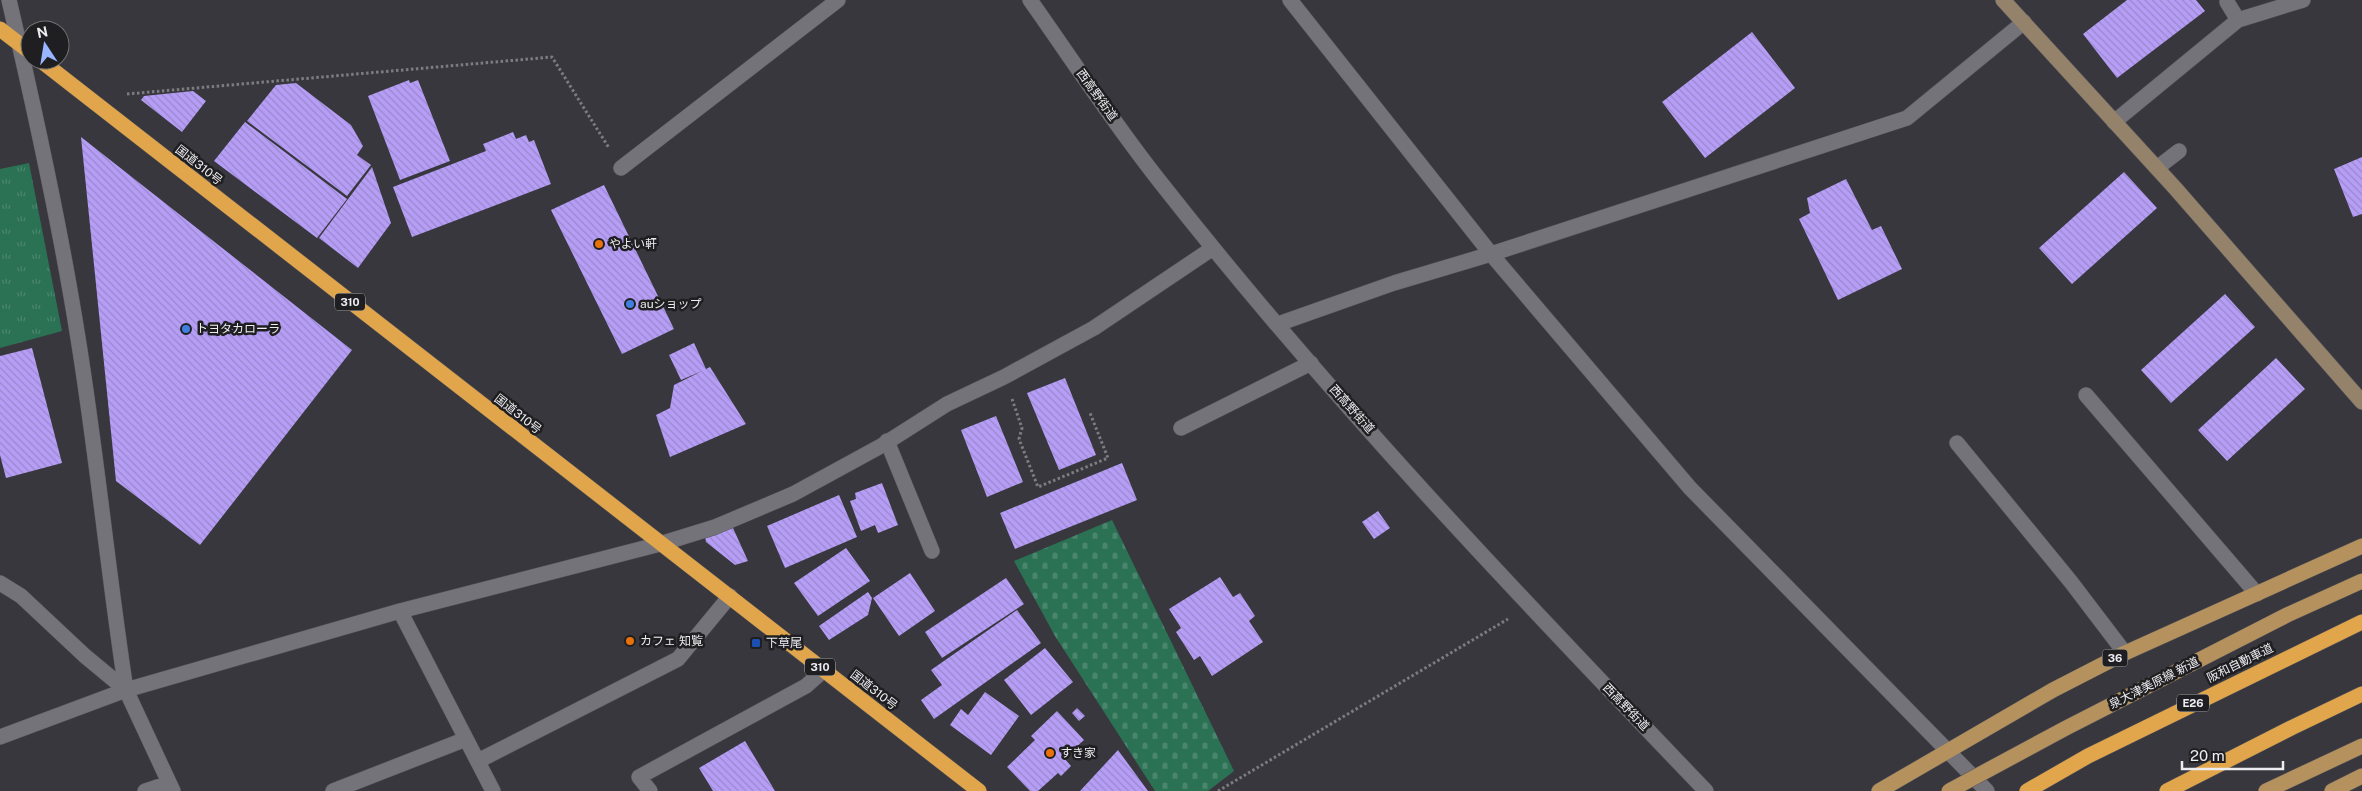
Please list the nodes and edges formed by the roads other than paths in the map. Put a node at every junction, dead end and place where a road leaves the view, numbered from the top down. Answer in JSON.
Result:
{"nodes":[{"id":1,"x":9,"y":0,"type":"edge"},
{"id":2,"x":838,"y":0,"type":"edge"},
{"id":3,"x":1030,"y":0,"type":"edge"},
{"id":4,"x":1290,"y":0,"type":"edge"},
{"id":5,"x":2003,"y":0,"type":"edge"},
{"id":6,"x":2303,"y":0,"type":"edge"},
{"id":7,"x":2227,"y":2,"type":"dead end"},
{"id":8,"x":2238,"y":20,"type":"junction"},
{"id":9,"x":2024,"y":22,"type":"junction"},
{"id":10,"x":0,"y":29,"type":"edge"},
{"id":11,"x":20,"y":35,"type":"edge"},
{"id":12,"x":20,"y":45,"type":"edge"},
{"id":13,"x":28,"y":70,"type":"edge"},
{"id":14,"x":53,"y":70,"type":"edge"},
{"id":15,"x":2114,"y":122,"type":"junction"},
{"id":16,"x":2179,"y":151,"type":"dead end"},
{"id":17,"x":621,"y":168,"type":"road end"},
{"id":18,"x":2157,"y":168,"type":"junction"},
{"id":19,"x":1213,"y":248,"type":"junction"},
{"id":20,"x":1491,"y":254,"type":"junction"},
{"id":21,"x":1278,"y":324,"type":"junction"},
{"id":22,"x":1311,"y":363,"type":"junction"},
{"id":23,"x":2086,"y":395,"type":"dead end"},
{"id":24,"x":2362,"y":402,"type":"edge"},
{"id":25,"x":1181,"y":428,"type":"dead end"},
{"id":26,"x":884,"y":444,"type":"junction"},
{"id":27,"x":1957,"y":444,"type":"dead end"},
{"id":28,"x":660,"y":544,"type":"junction"},
{"id":29,"x":2362,"y":546,"type":"edge"},
{"id":30,"x":932,"y":551,"type":"dead end"},
{"id":31,"x":2362,"y":581,"type":"edge"},
{"id":32,"x":0,"y":583,"type":"edge"},
{"id":33,"x":2257,"y":594,"type":"junction"},
{"id":34,"x":730,"y":596,"type":"junction"},
{"id":35,"x":400,"y":611,"type":"junction"},
{"id":36,"x":2362,"y":622,"type":"edge"},
{"id":37,"x":2125,"y":653,"type":"junction"},
{"id":38,"x":824,"y":670,"type":"junction"},
{"id":39,"x":126,"y":690,"type":"junction"},
{"id":40,"x":2362,"y":694,"type":"edge"},
{"id":41,"x":0,"y":737,"type":"edge"},
{"id":42,"x":466,"y":739,"type":"junction"},
{"id":43,"x":2362,"y":746,"type":"edge"},
{"id":44,"x":1947,"y":752,"type":"junction"},
{"id":45,"x":478,"y":761,"type":"junction"},
{"id":46,"x":2362,"y":776,"type":"edge"},
{"id":47,"x":171,"y":787,"type":"edge"},
{"id":48,"x":145,"y":791,"type":"edge"},
{"id":49,"x":333,"y":791,"type":"edge"},
{"id":50,"x":493,"y":791,"type":"edge"},
{"id":51,"x":650,"y":791,"type":"edge"},
{"id":52,"x":979,"y":791,"type":"edge"},
{"id":53,"x":1706,"y":791,"type":"edge"},
{"id":54,"x":1879,"y":791,"type":"edge"},
{"id":55,"x":1949,"y":791,"type":"edge"},
{"id":56,"x":1987,"y":791,"type":"edge"},
{"id":57,"x":2027,"y":791,"type":"edge"},
{"id":58,"x":2167,"y":791,"type":"edge"},
{"id":59,"x":2266,"y":791,"type":"edge"},
{"id":60,"x":2332,"y":791,"type":"edge"}],
"edges":[{"from":1,"to":11,"type":"street"},
{"from":2,"to":17,"type":"street"},
{"from":3,"to":19,"type":"street","name":"西高野街道"},
{"from":4,"to":20,"type":"street"},
{"from":5,"to":9,"type":"street"},
{"from":6,"to":8,"type":"street"},
{"from":7,"to":8,"type":"street"},
{"from":8,"to":15,"type":"street"},
{"from":9,"to":15,"type":"street"},
{"from":9,"to":20,"type":"street"},
{"from":10,"to":12,"type":"highway"},
{"from":13,"to":39,"type":"street"},
{"from":14,"to":28,"type":"highway","name":"国道310号","number":"310"},
{"from":15,"to":18,"type":"street"},
{"from":16,"to":18,"type":"street"},
{"from":18,"to":24,"type":"street"},
{"from":19,"to":21,"type":"street","name":"西高野街道"},
{"from":19,"to":26,"type":"street"},
{"from":20,"to":21,"type":"street"},
{"from":20,"to":44,"type":"street"},
{"from":21,"to":22,"type":"street","name":"西高野街道"},
{"from":22,"to":25,"type":"street"},
{"from":22,"to":53,"type":"street","name":"西高野街道"},
{"from":23,"to":33,"type":"street"},
{"from":26,"to":28,"type":"street"},
{"from":26,"to":30,"type":"street"},
{"from":27,"to":37,"type":"street"},
{"from":28,"to":34,"type":"highway","name":"国道310号","number":"310"},
{"from":28,"to":35,"type":"street"},
{"from":29,"to":33,"type":"main road","number":"36"},
{"from":31,"to":55,"type":"main road","name":"泉大津美原線 新道","bridge":true},
{"from":32,"to":39,"type":"street"},
{"from":33,"to":37,"type":"main road","number":"36"},
{"from":34,"to":38,"type":"highway","name":"国道310号","number":"310"},
{"from":34,"to":45,"type":"street"},
{"from":35,"to":39,"type":"street"},
{"from":35,"to":42,"type":"street"},
{"from":36,"to":57,"type":"highway","name":"阪和自動車道","number":"E26"},
{"from":37,"to":44,"type":"main road","number":"36"},
{"from":38,"to":51,"type":"street"},
{"from":38,"to":52,"type":"highway","name":"国道310号","number":"310"},
{"from":39,"to":41,"type":"street"},
{"from":39,"to":47,"type":"street"},
{"from":40,"to":58,"type":"highway"},
{"from":42,"to":45,"type":"street"},
{"from":42,"to":49,"type":"street"},
{"from":43,"to":59,"type":"main road"},
{"from":44,"to":54,"type":"main road","number":"36"},
{"from":44,"to":56,"type":"street"},
{"from":45,"to":50,"type":"street"},
{"from":46,"to":60,"type":"main road"},
{"from":47,"to":48,"type":"street"}]}
